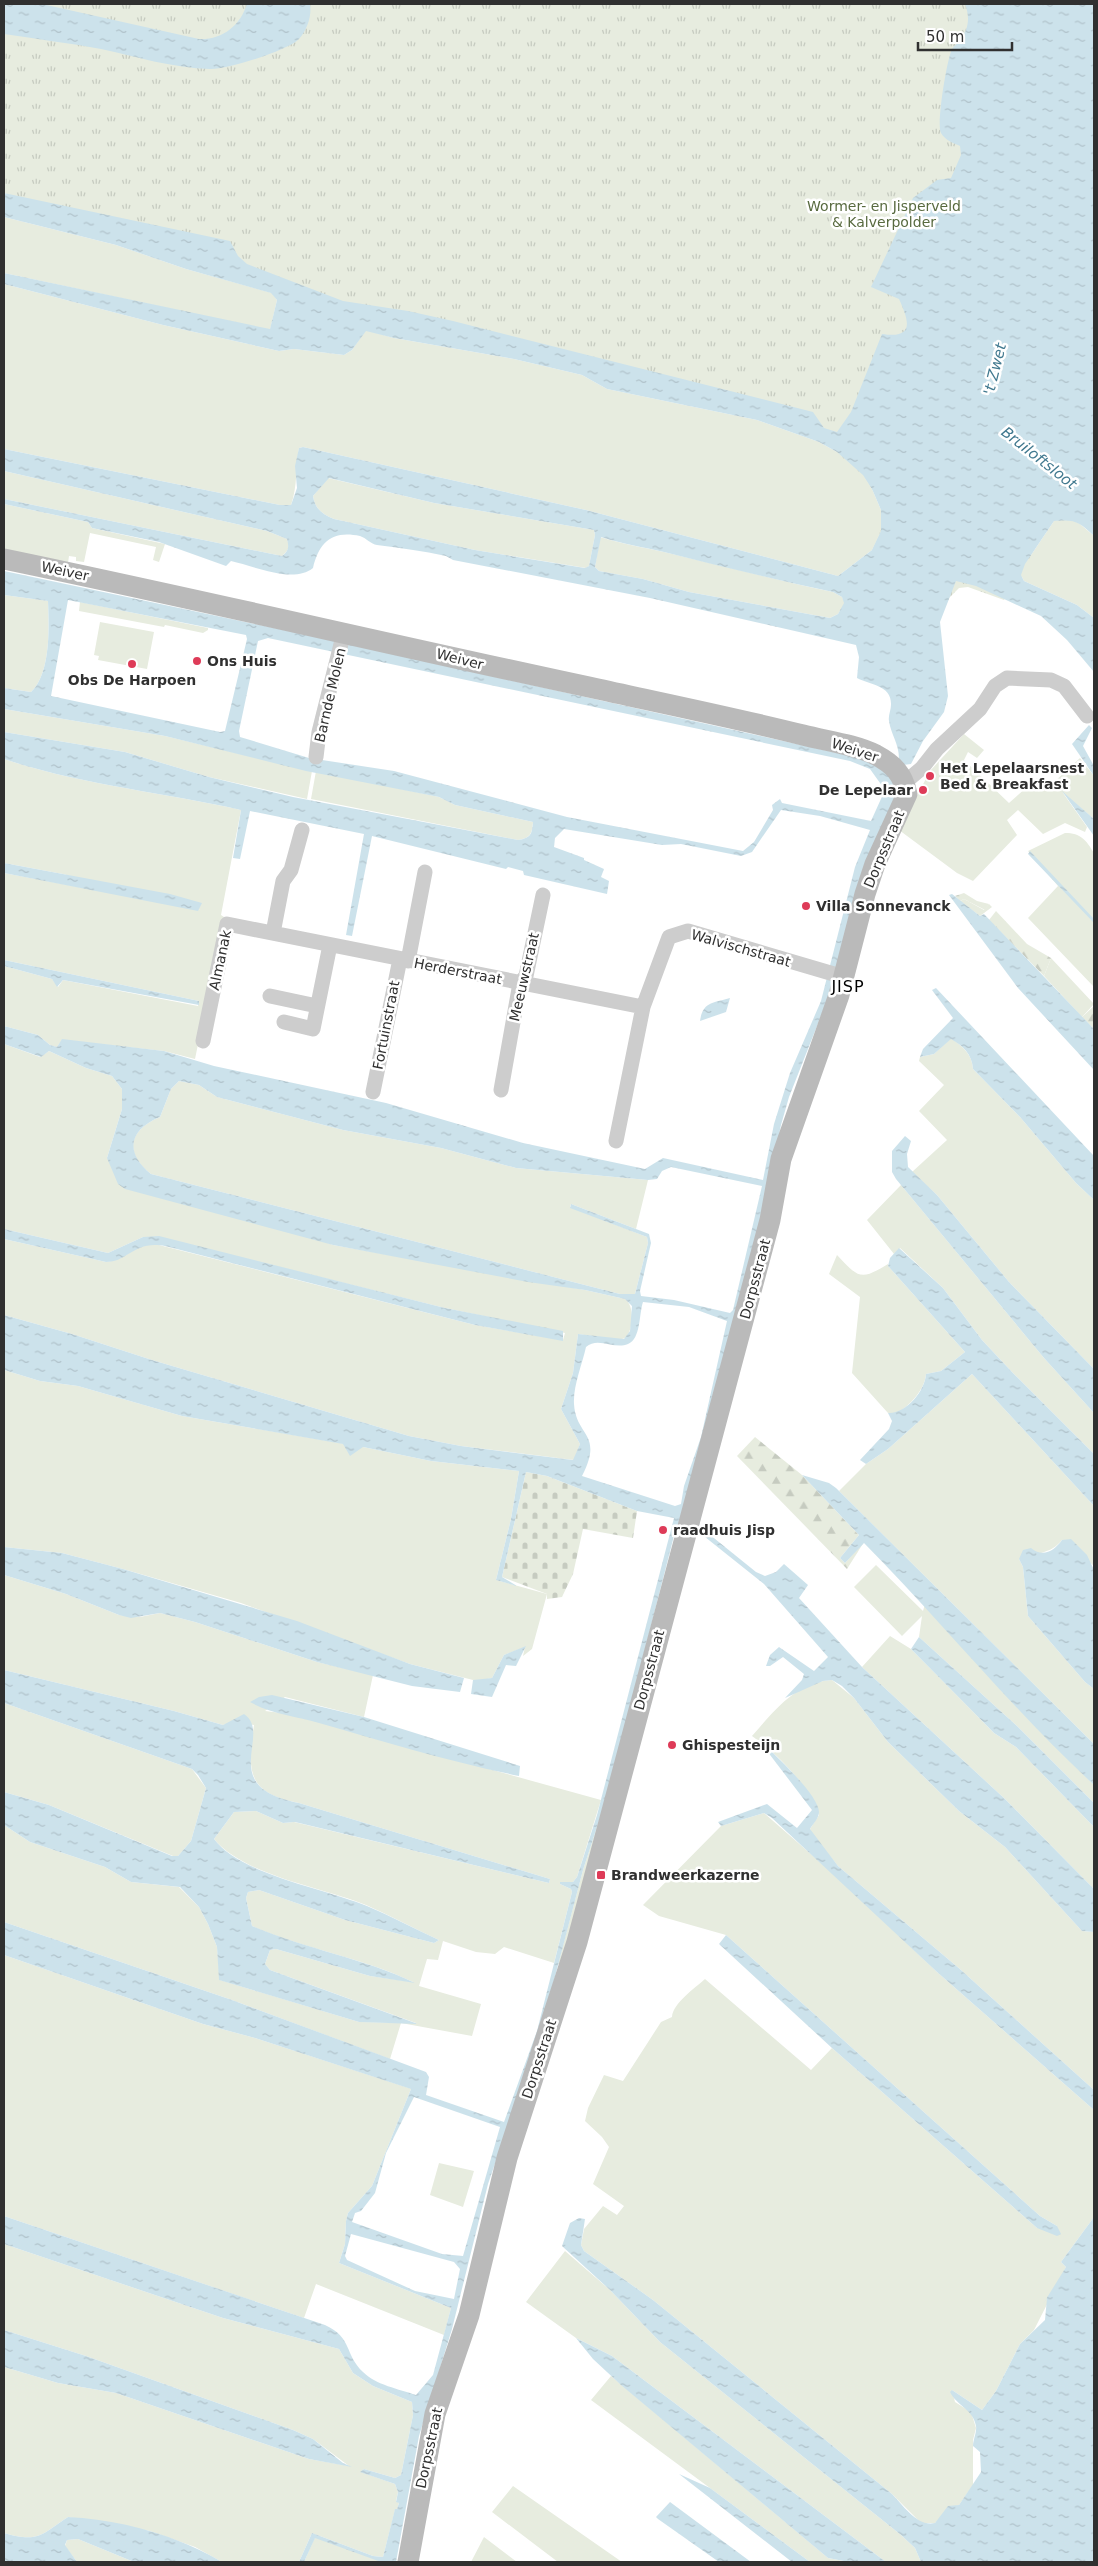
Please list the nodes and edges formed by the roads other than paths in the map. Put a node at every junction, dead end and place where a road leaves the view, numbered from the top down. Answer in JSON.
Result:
{"nodes":[{"id":1,"x":4,"y":559,"type":"edge"},
{"id":2,"x":343,"y":637,"type":"junction"},
{"id":3,"x":1088,"y":716,"type":"dead end"},
{"id":4,"x":316,"y":757,"type":"dead end"},
{"id":5,"x":900,"y":775,"type":"junction"},
{"id":6,"x":302,"y":830,"type":"dead end"},
{"id":7,"x":425,"y":872,"type":"dead end"},
{"id":8,"x":543,"y":895,"type":"dead end"},
{"id":9,"x":273,"y":933,"type":"junction"},
{"id":10,"x":330,"y":945,"type":"junction"},
{"id":11,"x":404,"y":960,"type":"junction"},
{"id":12,"x":840,"y":977,"type":"junction"},
{"id":13,"x":520,"y":983,"type":"junction"},
{"id":14,"x":270,"y":996,"type":"dead end"},
{"id":15,"x":317,"y":1006,"type":"junction"},
{"id":16,"x":643,"y":1007,"type":"junction"},
{"id":17,"x":284,"y":1022,"type":"dead end"},
{"id":18,"x":203,"y":1041,"type":"dead end"},
{"id":19,"x":501,"y":1090,"type":"dead end"},
{"id":20,"x":373,"y":1092,"type":"dead end"},
{"id":21,"x":616,"y":1141,"type":"dead end"},
{"id":22,"x":408,"y":2562,"type":"edge"}],
"edges":[{"from":1,"to":2,"type":"street","name":"Weiver"},
{"from":2,"to":4,"type":"street","name":"Barnde Molen"},
{"from":2,"to":5,"type":"street","name":"Weiver"},
{"from":3,"to":5,"type":"street"},
{"from":5,"to":12,"type":"street","name":"Dorpsstraat"},
{"from":6,"to":9,"type":"street"},
{"from":7,"to":11,"type":"street","name":"Fortuinstraat"},
{"from":8,"to":13,"type":"street","name":"Meeuwstraat"},
{"from":9,"to":10,"type":"street","name":"Herderstraat"},
{"from":9,"to":18,"type":"street","name":"Almanak"},
{"from":10,"to":11,"type":"street","name":"Herderstraat"},
{"from":10,"to":15,"type":"street"},
{"from":11,"to":13,"type":"street","name":"Herderstraat"},
{"from":11,"to":20,"type":"street","name":"Fortuinstraat"},
{"from":12,"to":16,"type":"street","name":"Walvischstraat"},
{"from":12,"to":22,"type":"street","name":"Dorpsstraat"},
{"from":13,"to":16,"type":"street","name":"Herderstraat"},
{"from":13,"to":19,"type":"street","name":"Meeuwstraat"},
{"from":14,"to":15,"type":"street"},
{"from":15,"to":17,"type":"street"},
{"from":16,"to":21,"type":"street","name":"Walvischstraat"}]}
